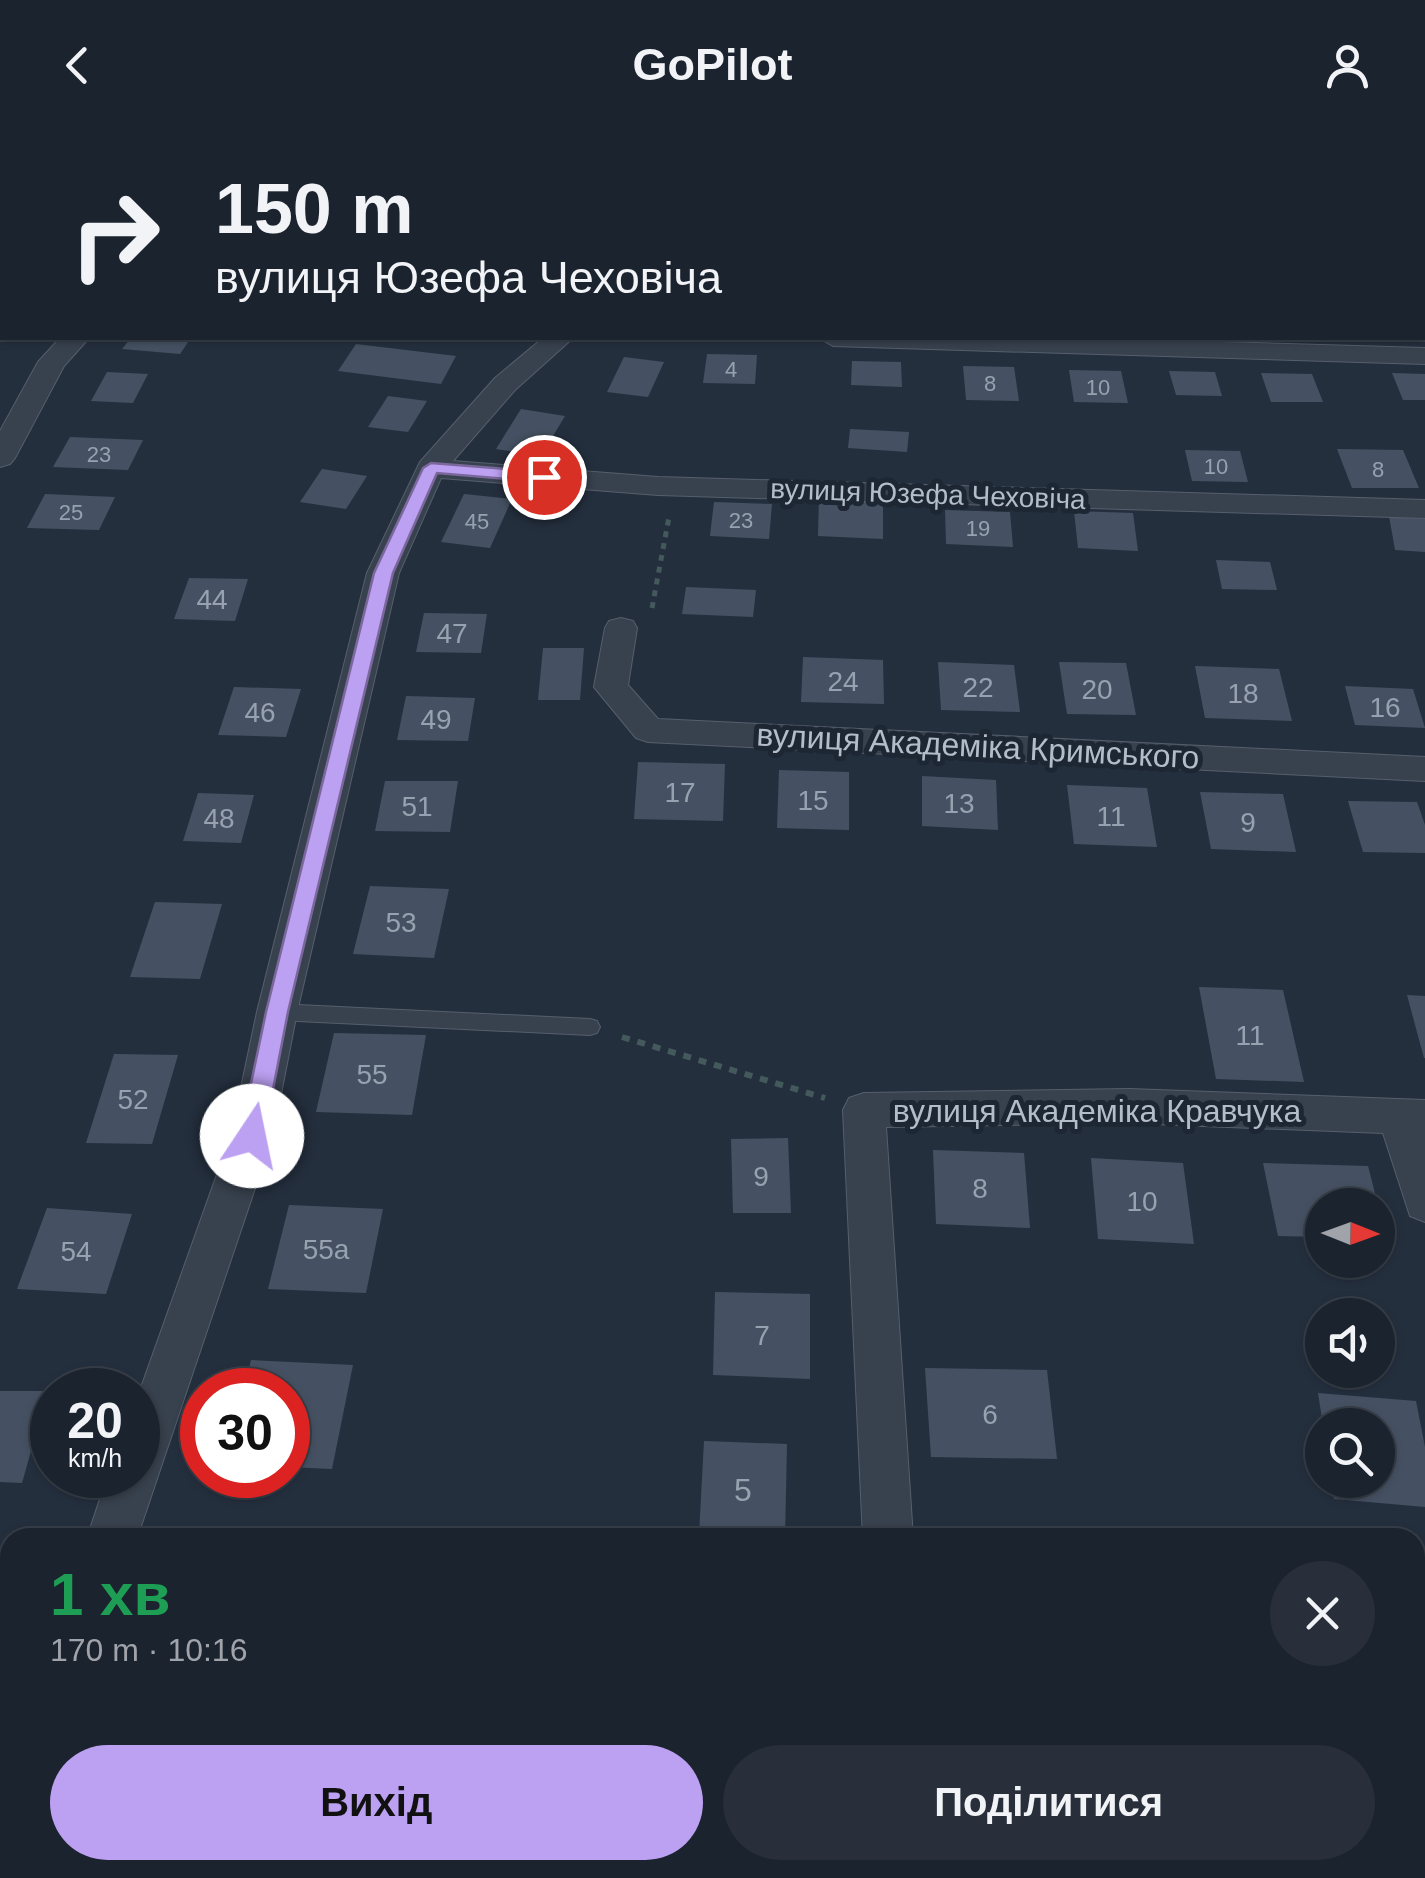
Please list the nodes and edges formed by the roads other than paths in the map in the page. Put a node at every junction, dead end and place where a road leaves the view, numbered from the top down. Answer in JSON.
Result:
{"nodes":[{"id":1,"x":73,"y":340,"type":"edge"},
{"id":2,"x":556,"y":340,"type":"edge"},
{"id":3,"x":899,"y":340,"type":"edge"},
{"id":4,"x":1425,"y":356,"type":"edge"},
{"id":5,"x":0,"y":458,"type":"edge"},
{"id":6,"x":431,"y":468,"type":"junction"},
{"id":7,"x":1425,"y":509,"type":"edge"},
{"id":8,"x":621,"y":628,"type":"road end"},
{"id":9,"x":1425,"y":768,"type":"edge"},
{"id":10,"x":277,"y":1012,"type":"junction"},
{"id":11,"x":590,"y":1027,"type":"road end"},
{"id":12,"x":1412,"y":1116,"type":"edge"},
{"id":13,"x":1425,"y":1204,"type":"edge"},
{"id":14,"x":160,"y":1400,"type":"edge"},
{"id":15,"x":126,"y":1498,"type":"edge"},
{"id":16,"x":115,"y":1528,"type":"edge"},
{"id":17,"x":887,"y":1528,"type":"edge"}],
"edges":[{"from":1,"to":5,"type":"street"},
{"from":2,"to":6,"type":"street"},
{"from":3,"to":4,"type":"street"},
{"from":6,"to":7,"type":"street","name":"вулиця Юзефа Чеховіча"},
{"from":6,"to":10,"type":"street"},
{"from":8,"to":9,"type":"street","name":"вулиця Академіка Кримського"},
{"from":10,"to":11,"type":"lane"},
{"from":10,"to":14,"type":"street"},
{"from":12,"to":13,"type":"street","name":"вулиця Академіка Кравчука"},
{"from":12,"to":17,"type":"street","name":"вулиця Академіка Кравчука"},
{"from":15,"to":16,"type":"street"}]}
